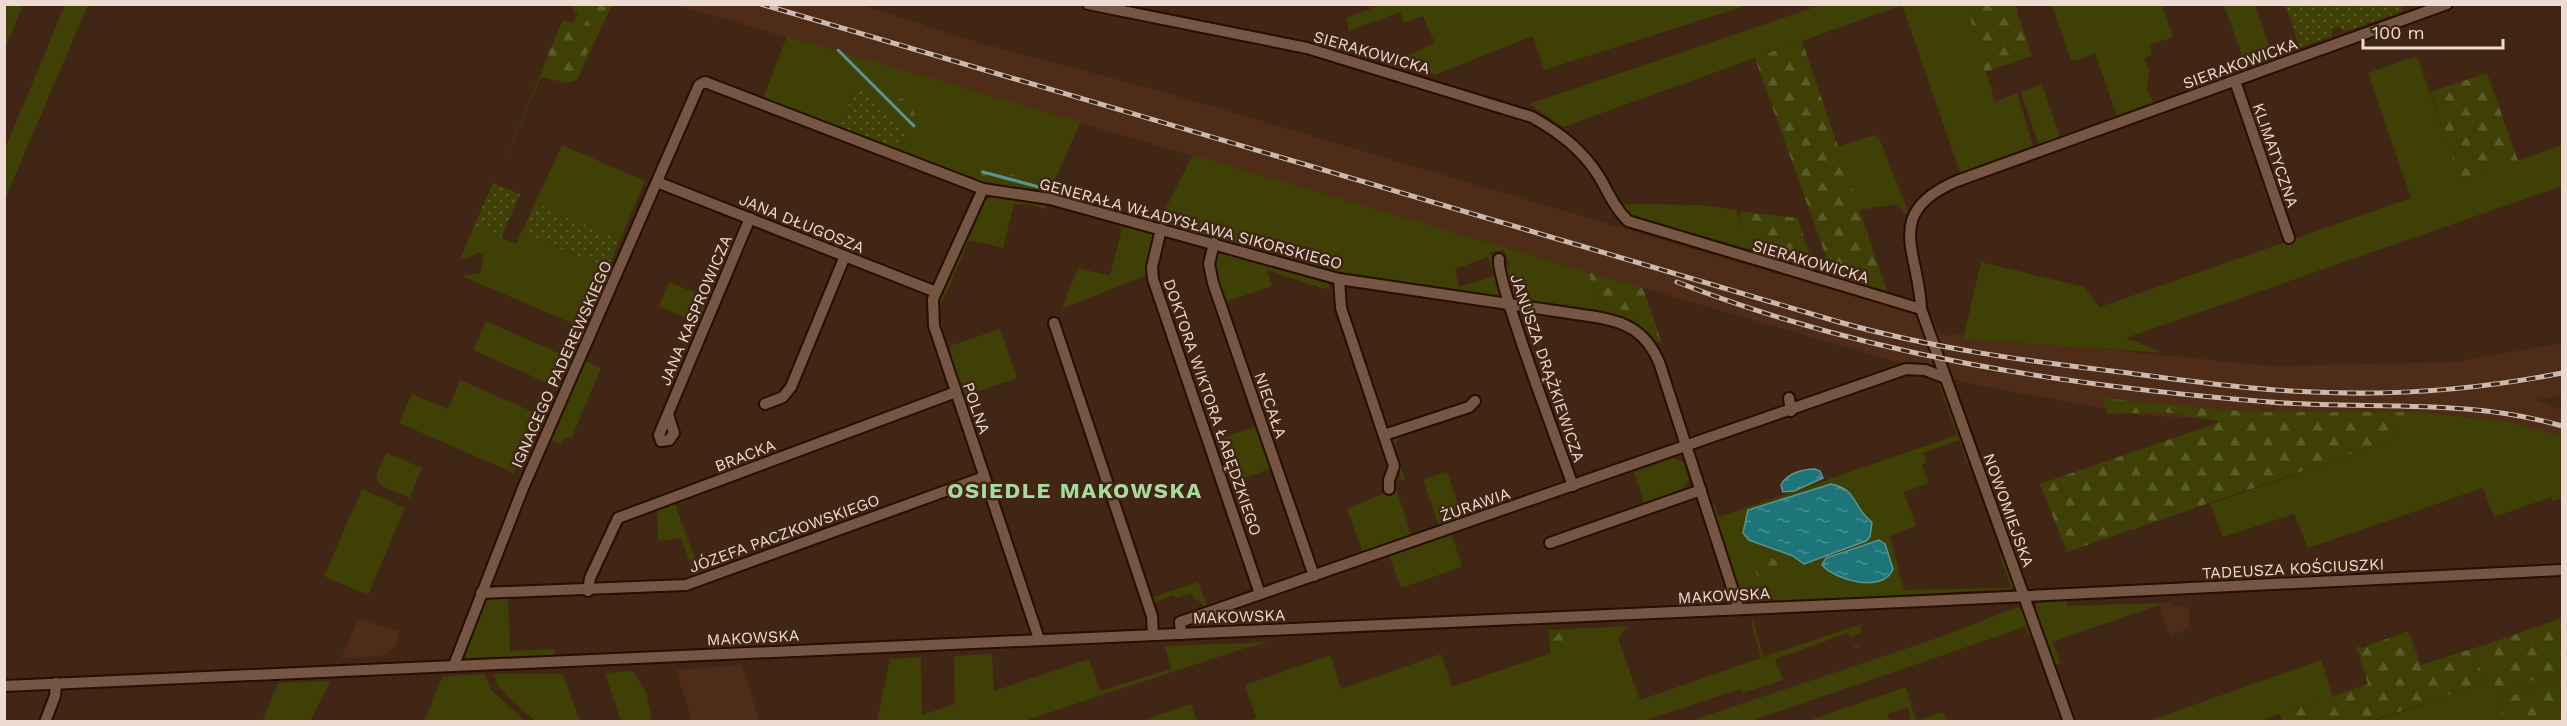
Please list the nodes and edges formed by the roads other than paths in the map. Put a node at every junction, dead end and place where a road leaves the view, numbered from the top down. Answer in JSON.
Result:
{"nodes":[{"id":1,"x":1088,"y":4,"type":"edge"},
{"id":2,"x":2447,"y":4,"type":"edge"},
{"id":3,"x":1130,"y":9,"type":"edge"},
{"id":4,"x":2235,"y":81,"type":"junction"},
{"id":5,"x":705,"y":82,"type":"joint"},
{"id":6,"x":657,"y":182,"type":"junction"},
{"id":7,"x":983,"y":189,"type":"junction"},
{"id":8,"x":750,"y":218,"type":"junction"},
{"id":9,"x":1161,"y":229,"type":"junction"},
{"id":10,"x":2289,"y":238,"type":"dead end"},
{"id":11,"x":1214,"y":243,"type":"junction"},
{"id":12,"x":845,"y":256,"type":"junction"},
{"id":13,"x":1499,"y":259,"type":"dead end"},
{"id":14,"x":1339,"y":279,"type":"junction"},
{"id":15,"x":936,"y":292,"type":"junction"},
{"id":16,"x":1510,"y":304,"type":"junction"},
{"id":17,"x":1922,"y":309,"type":"junction"},
{"id":18,"x":1054,"y":323,"type":"dead end"},
{"id":19,"x":1946,"y":378,"type":"junction"},
{"id":20,"x":956,"y":392,"type":"junction"},
{"id":21,"x":1789,"y":398,"type":"dead end"},
{"id":22,"x":1475,"y":401,"type":"dead end"},
{"id":23,"x":765,"y":404,"type":"dead end"},
{"id":24,"x":1791,"y":411,"type":"junction"},
{"id":25,"x":668,"y":414,"type":"dead end"},
{"id":26,"x":1384,"y":435,"type":"junction"},
{"id":27,"x":1687,"y":446,"type":"junction"},
{"id":28,"x":984,"y":477,"type":"junction"},
{"id":29,"x":1573,"y":486,"type":"junction"},
{"id":30,"x":1389,"y":489,"type":"dead end"},
{"id":31,"x":1701,"y":490,"type":"junction"},
{"id":32,"x":1550,"y":543,"type":"dead end"},
{"id":33,"x":2562,"y":570,"type":"edge"},
{"id":34,"x":1314,"y":576,"type":"junction"},
{"id":35,"x":588,"y":591,"type":"junction"},
{"id":36,"x":481,"y":593,"type":"junction"},
{"id":37,"x":1260,"y":594,"type":"junction"},
{"id":38,"x":2025,"y":596,"type":"junction"},
{"id":39,"x":1739,"y":609,"type":"junction"},
{"id":40,"x":1181,"y":633,"type":"junction"},
{"id":41,"x":1153,"y":635,"type":"junction"},
{"id":42,"x":1039,"y":639,"type":"junction"},
{"id":43,"x":454,"y":665,"type":"junction"},
{"id":44,"x":56,"y":684,"type":"junction"},
{"id":45,"x":4,"y":686,"type":"edge"},
{"id":46,"x":45,"y":722,"type":"edge"},
{"id":47,"x":2069,"y":722,"type":"edge"}],
"edges":[{"from":1,"to":3,"type":"street","name":"SIERAKOWICKA"},
{"from":2,"to":4,"type":"street","name":"SIERAKOWICKA"},
{"from":3,"to":17,"type":"street","name":"SIERAKOWICKA"},
{"from":4,"to":10,"type":"street","name":"KLIMATYCZNA"},
{"from":4,"to":17,"type":"street","name":"SIERAKOWICKA"},
{"from":5,"to":6,"type":"street","name":"IGNACEGO PADEREWSKIEGO"},
{"from":5,"to":7,"type":"street","name":"GENERAŁA WŁADYSŁAWA SIKORSKIEGO"},
{"from":6,"to":8,"type":"street","name":"JANA DŁUGOSZA"},
{"from":6,"to":36,"type":"street","name":"IGNACEGO PADEREWSKIEGO"},
{"from":7,"to":9,"type":"street","name":"GENERAŁA WŁADYSŁAWA SIKORSKIEGO"},
{"from":7,"to":15,"type":"street","name":"POLNA"},
{"from":8,"to":12,"type":"street","name":"JANA DŁUGOSZA"},
{"from":8,"to":25,"type":"street","name":"JANA KASPROWICZA"},
{"from":9,"to":11,"type":"street","name":"GENERAŁA WŁADYSŁAWA SIKORSKIEGO"},
{"from":9,"to":37,"type":"street","name":"DOKTORA WIKTORA ŁABĘDZKIEGO"},
{"from":11,"to":14,"type":"street","name":"GENERAŁA WŁADYSŁAWA SIKORSKIEGO"},
{"from":11,"to":34,"type":"street","name":"NIECAŁA"},
{"from":12,"to":15,"type":"street","name":"JANA DŁUGOSZA"},
{"from":12,"to":23,"type":"street"},
{"from":13,"to":16,"type":"street","name":"JANUSZA DRĄŻKIEWICZA"},
{"from":14,"to":16,"type":"street","name":"GENERAŁA WŁADYSŁAWA SIKORSKIEGO"},
{"from":14,"to":26,"type":"street"},
{"from":15,"to":20,"type":"street","name":"POLNA"},
{"from":16,"to":27,"type":"street","name":"GENERAŁA WŁADYSŁAWA SIKORSKIEGO"},
{"from":16,"to":29,"type":"street","name":"JANUSZA DRĄŻKIEWICZA"},
{"from":17,"to":19,"type":"street","name":"NOWOMIEJSKA"},
{"from":18,"to":41,"type":"street"},
{"from":19,"to":24,"type":"street","name":"ŻURAWIA"},
{"from":19,"to":38,"type":"street","name":"NOWOMIEJSKA"},
{"from":20,"to":28,"type":"street","name":"POLNA"},
{"from":20,"to":35,"type":"street","name":"BRACKA"},
{"from":21,"to":24,"type":"street"},
{"from":22,"to":26,"type":"street"},
{"from":24,"to":27,"type":"street","name":"ŻURAWIA"},
{"from":26,"to":30,"type":"street"},
{"from":27,"to":29,"type":"street","name":"ŻURAWIA"},
{"from":27,"to":31,"type":"street","name":"GENERAŁA WŁADYSŁAWA SIKORSKIEGO"},
{"from":28,"to":35,"type":"street","name":"JÓZEFA PACZKOWSKIEGO"},
{"from":28,"to":42,"type":"street","name":"POLNA"},
{"from":29,"to":34,"type":"street","name":"ŻURAWIA"},
{"from":31,"to":32,"type":"street"},
{"from":31,"to":39,"type":"street","name":"GENERAŁA WŁADYSŁAWA SIKORSKIEGO"},
{"from":33,"to":38,"type":"street","name":"TADEUSZA KOŚCIUSZKI"},
{"from":34,"to":37,"type":"street","name":"ŻURAWIA"},
{"from":35,"to":36,"type":"street","name":"JÓZEFA PACZKOWSKIEGO"},
{"from":36,"to":43,"type":"street","name":"IGNACEGO PADEREWSKIEGO"},
{"from":37,"to":40,"type":"street","name":"ŻURAWIA"},
{"from":38,"to":39,"type":"street","name":"MAKOWSKA"},
{"from":38,"to":47,"type":"street","name":"NOWOMIEJSKA"},
{"from":39,"to":40,"type":"street","name":"MAKOWSKA"},
{"from":40,"to":41,"type":"street","name":"MAKOWSKA"},
{"from":41,"to":42,"type":"street","name":"MAKOWSKA"},
{"from":42,"to":43,"type":"street","name":"MAKOWSKA"},
{"from":43,"to":44,"type":"street","name":"MAKOWSKA"},
{"from":44,"to":45,"type":"street","name":"MAKOWSKA"},
{"from":44,"to":46,"type":"street"}]}
